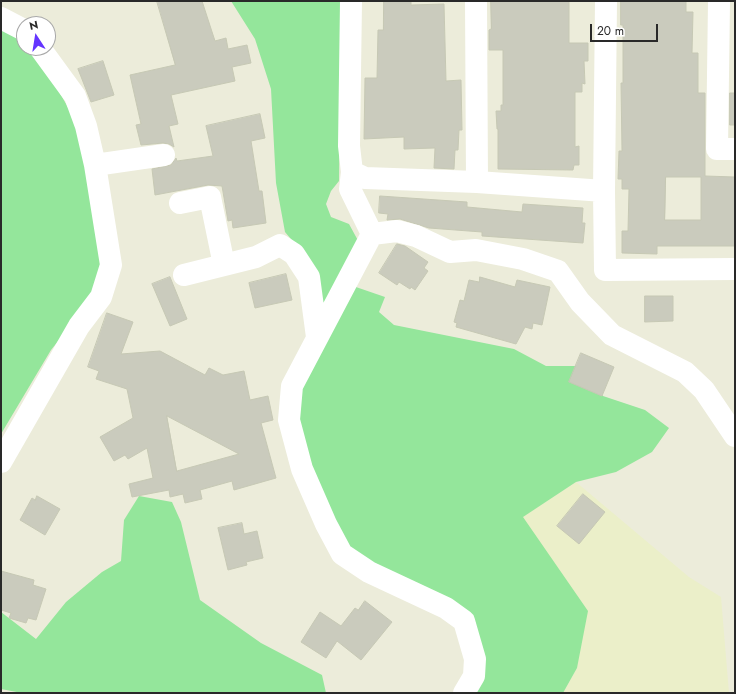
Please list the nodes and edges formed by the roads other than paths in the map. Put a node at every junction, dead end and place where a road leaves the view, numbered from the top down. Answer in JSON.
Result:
{"nodes":[{"id":1,"x":351,"y":1,"type":"edge"},
{"id":2,"x":476,"y":1,"type":"edge"},
{"id":3,"x":606,"y":1,"type":"edge"},
{"id":4,"x":719,"y":1,"type":"edge"},
{"id":5,"x":1,"y":18,"type":"edge"},
{"id":6,"x":16,"y":26,"type":"edge"},
{"id":7,"x":46,"y":56,"type":"edge"},
{"id":8,"x":735,"y":149,"type":"edge"},
{"id":9,"x":164,"y":155,"type":"dead end"},
{"id":10,"x":95,"y":165,"type":"junction"},
{"id":11,"x":352,"y":172,"type":"junction"},
{"id":12,"x":477,"y":182,"type":"junction"},
{"id":13,"x":604,"y":191,"type":"junction"},
{"id":14,"x":180,"y":203,"type":"dead end"},
{"id":15,"x":372,"y":234,"type":"junction"},
{"id":16,"x":224,"y":265,"type":"junction"},
{"id":17,"x":735,"y":269,"type":"edge"},
{"id":18,"x":184,"y":276,"type":"dead end"},
{"id":19,"x":317,"y":337,"type":"junction"},
{"id":20,"x":735,"y":436,"type":"edge"},
{"id":21,"x":1,"y":462,"type":"edge"},
{"id":22,"x":464,"y":693,"type":"edge"}],
"edges":[{"from":1,"to":11,"type":"street"},
{"from":2,"to":12,"type":"street"},
{"from":3,"to":13,"type":"street"},
{"from":4,"to":8,"type":"street"},
{"from":5,"to":6,"type":"street"},
{"from":7,"to":10,"type":"street"},
{"from":9,"to":10,"type":"street"},
{"from":10,"to":21,"type":"street"},
{"from":11,"to":12,"type":"street"},
{"from":11,"to":15,"type":"street"},
{"from":12,"to":13,"type":"street"},
{"from":13,"to":17,"type":"street"},
{"from":14,"to":16,"type":"street"},
{"from":15,"to":19,"type":"street"},
{"from":15,"to":20,"type":"street"},
{"from":16,"to":18,"type":"street"},
{"from":16,"to":19,"type":"street"},
{"from":19,"to":22,"type":"street"}]}
